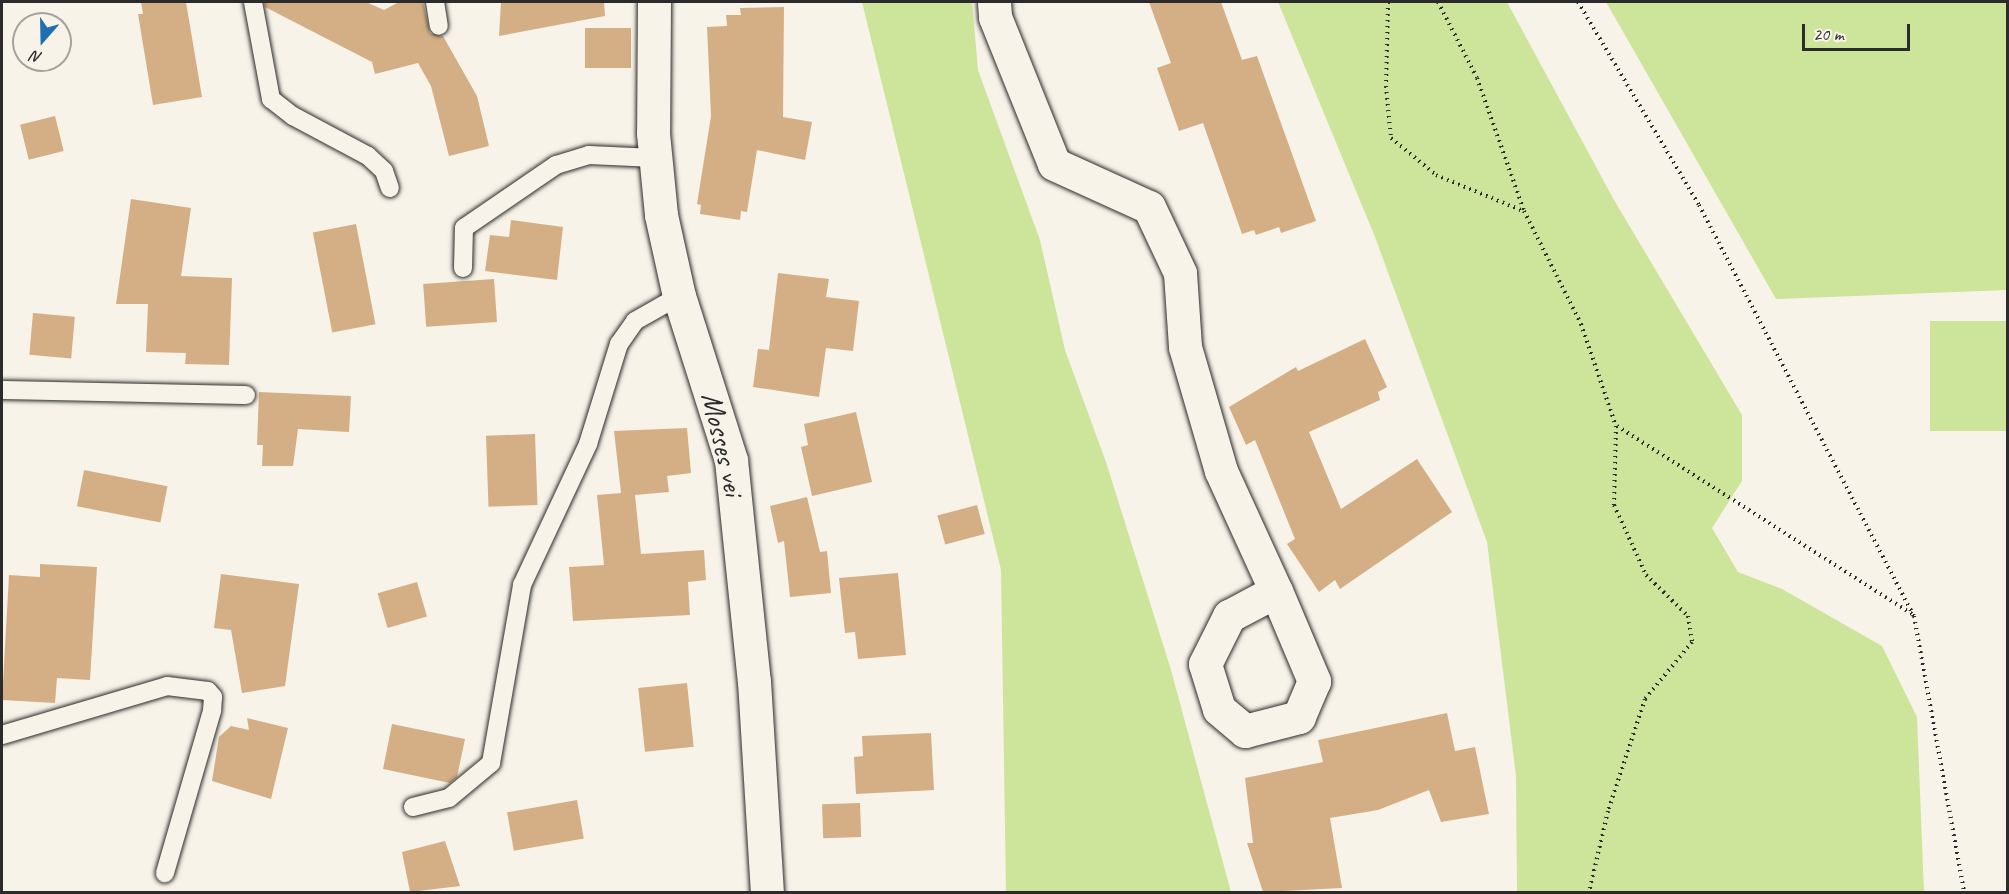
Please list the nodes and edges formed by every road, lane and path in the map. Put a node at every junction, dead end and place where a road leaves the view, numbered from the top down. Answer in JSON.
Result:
{"nodes":[{"id":1,"x":253,"y":2,"type":"edge"},
{"id":2,"x":435,"y":2,"type":"edge"},
{"id":3,"x":654,"y":2,"type":"edge"},
{"id":4,"x":994,"y":2,"type":"edge"},
{"id":5,"x":1388,"y":2,"type":"edge"},
{"id":6,"x":1438,"y":2,"type":"edge"},
{"id":7,"x":1578,"y":2,"type":"edge"},
{"id":8,"x":439,"y":26,"type":"dead end"},
{"id":9,"x":655,"y":158,"type":"junction"},
{"id":10,"x":390,"y":188,"type":"dead end"},
{"id":11,"x":1524,"y":211,"type":"junction"},
{"id":12,"x":463,"y":268,"type":"dead end"},
{"id":13,"x":679,"y":296,"type":"junction"},
{"id":14,"x":2,"y":390,"type":"edge"},
{"id":15,"x":246,"y":395,"type":"dead end"},
{"id":16,"x":1616,"y":426,"type":"junction"},
{"id":17,"x":1276,"y":591,"type":"dead end"},
{"id":18,"x":1914,"y":616,"type":"junction"},
{"id":19,"x":2,"y":735,"type":"edge"},
{"id":20,"x":413,"y":807,"type":"dead end"},
{"id":21,"x":165,"y":873,"type":"dead end"},
{"id":22,"x":767,"y":892,"type":"edge"},
{"id":23,"x":1589,"y":892,"type":"edge"},
{"id":24,"x":1964,"y":892,"type":"edge"}],
"edges":[{"from":1,"to":10,"type":"lane"},
{"from":2,"to":8,"type":"lane"},
{"from":3,"to":9,"type":"street","name":"Mosses vei"},
{"from":4,"to":17,"type":"street"},
{"from":5,"to":11,"type":"path"},
{"from":6,"to":11,"type":"path"},
{"from":7,"to":18,"type":"path"},
{"from":9,"to":12,"type":"lane"},
{"from":9,"to":13,"type":"street","name":"Mosses vei"},
{"from":11,"to":16,"type":"path"},
{"from":13,"to":20,"type":"lane"},
{"from":13,"to":22,"type":"street","name":"Mosses vei"},
{"from":14,"to":15,"type":"lane"},
{"from":16,"to":18,"type":"path"},
{"from":16,"to":23,"type":"path"},
{"from":18,"to":24,"type":"path"},
{"from":19,"to":21,"type":"lane"}]}
